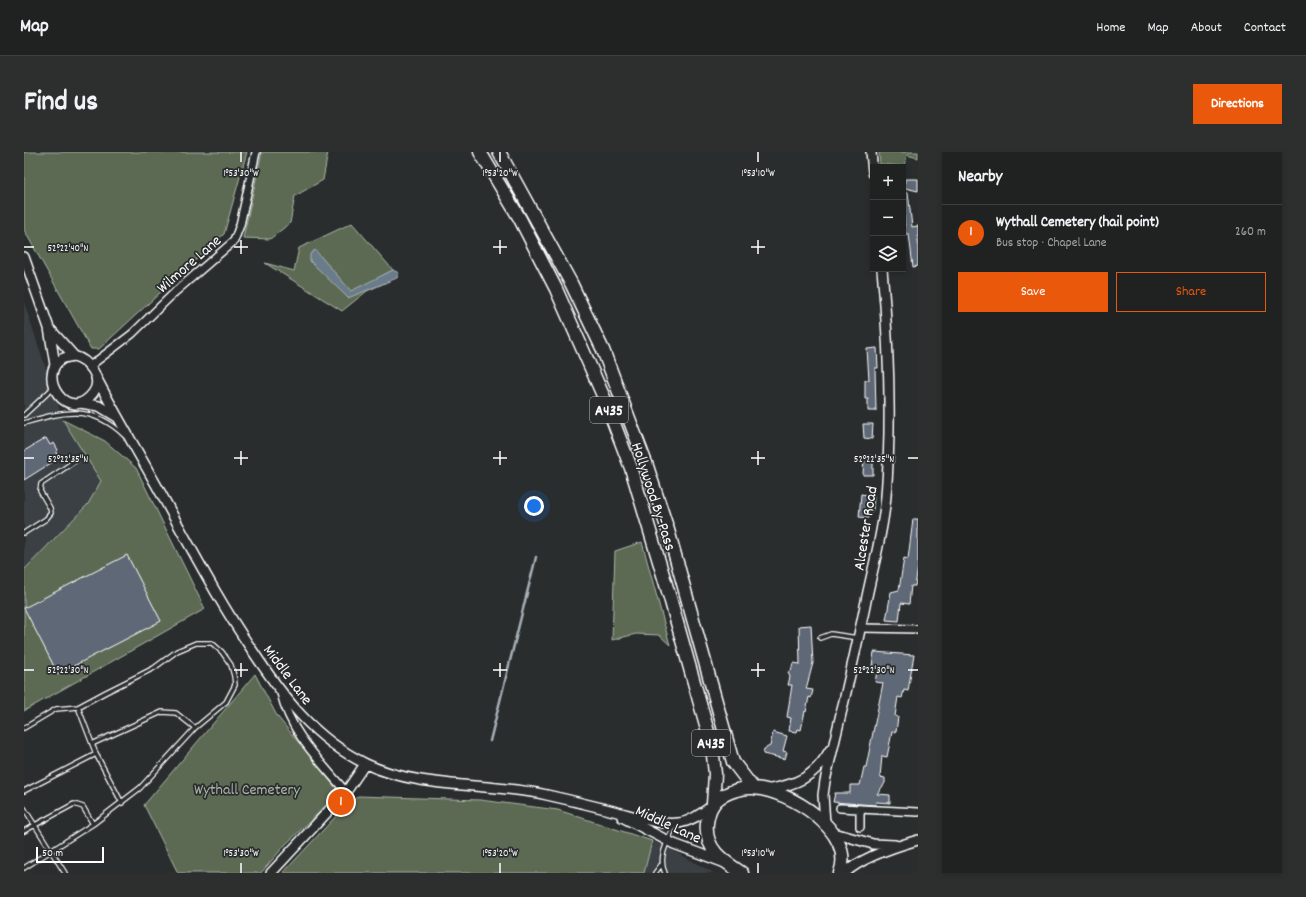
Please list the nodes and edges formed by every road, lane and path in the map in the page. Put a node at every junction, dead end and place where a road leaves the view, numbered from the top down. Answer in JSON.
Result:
{"nodes":[{"id":1,"x":256,"y":152,"type":"edge"},
{"id":2,"x":480,"y":152,"type":"edge"},
{"id":3,"x":499,"y":152,"type":"edge"},
{"id":4,"x":871,"y":152,"type":"edge"},
{"id":5,"x":872,"y":164,"type":"edge"},
{"id":6,"x":24,"y":256,"type":"edge"},
{"id":7,"x":882,"y":272,"type":"edge"},
{"id":8,"x":49,"y":328,"type":"junction"},
{"id":9,"x":74,"y":356,"type":"junction"},
{"id":10,"x":56,"y":366,"type":"junction"},
{"id":11,"x":90,"y":366,"type":"junction"},
{"id":12,"x":96,"y":377,"type":"junction"},
{"id":13,"x":53,"y":388,"type":"junction"},
{"id":14,"x":80,"y":403,"type":"junction"},
{"id":15,"x":24,"y":415,"type":"edge"},
{"id":16,"x":118,"y":418,"type":"junction"},
{"id":17,"x":24,"y":423,"type":"edge"},
{"id":18,"x":132,"y":444,"type":"junction"},
{"id":19,"x":75,"y":461,"type":"dead end"},
{"id":20,"x":24,"y":533,"type":"edge"},
{"id":21,"x":861,"y":628,"type":"junction"},
{"id":22,"x":918,"y":629,"type":"edge"},
{"id":23,"x":820,"y":638,"type":"dead end"},
{"id":24,"x":859,"y":638,"type":"junction"},
{"id":25,"x":281,"y":693,"type":"junction"},
{"id":26,"x":78,"y":707,"type":"junction"},
{"id":27,"x":24,"y":728,"type":"edge"},
{"id":28,"x":194,"y":728,"type":"junction"},
{"id":29,"x":835,"y":740,"type":"junction"},
{"id":30,"x":92,"y":744,"type":"junction"},
{"id":31,"x":96,"y":754,"type":"junction"},
{"id":32,"x":365,"y":764,"type":"junction"},
{"id":33,"x":758,"y":789,"type":"junction"},
{"id":34,"x":24,"y":791,"type":"edge"},
{"id":35,"x":346,"y":792,"type":"junction"},
{"id":36,"x":122,"y":803,"type":"junction"},
{"id":37,"x":713,"y":805,"type":"junction"},
{"id":38,"x":596,"y":807,"type":"junction"},
{"id":39,"x":24,"y":808,"type":"edge"},
{"id":40,"x":840,"y":808,"type":"dead end"},
{"id":41,"x":860,"y":809,"type":"junction"},
{"id":42,"x":918,"y":812,"type":"edge"},
{"id":43,"x":675,"y":823,"type":"junction"},
{"id":44,"x":825,"y":823,"type":"junction"},
{"id":45,"x":93,"y":824,"type":"junction"},
{"id":46,"x":34,"y":825,"type":"junction"},
{"id":47,"x":860,"y":826,"type":"dead end"},
{"id":48,"x":24,"y":831,"type":"edge"},
{"id":49,"x":834,"y":833,"type":"junction"},
{"id":50,"x":669,"y":840,"type":"junction"},
{"id":51,"x":918,"y":840,"type":"edge"},
{"id":52,"x":902,"y":844,"type":"junction"},
{"id":53,"x":52,"y":850,"type":"junction"},
{"id":54,"x":661,"y":865,"type":"junction"},
{"id":55,"x":730,"y":865,"type":"junction"},
{"id":56,"x":24,"y":868,"type":"edge"},
{"id":57,"x":64,"y":873,"type":"edge"},
{"id":58,"x":271,"y":873,"type":"edge"},
{"id":59,"x":655,"y":873,"type":"edge"},
{"id":60,"x":664,"y":873,"type":"edge"},
{"id":61,"x":742,"y":873,"type":"edge"},
{"id":62,"x":840,"y":873,"type":"edge"},
{"id":63,"x":845,"y":873,"type":"edge"}],
"edges":[{"from":1,"to":11,"type":"street","name":"Wilmore Lane"},
{"from":2,"to":37,"type":"highway","name":"Hollywood By-Pass","number":"A435"},
{"from":3,"to":33,"type":"highway","name":"Hollywood By-Pass","number":"A435"},
{"from":4,"to":5,"type":"street"},
{"from":6,"to":8,"type":"street","name":"Middle Lane"},
{"from":7,"to":21,"type":"street","name":"Alcester Road"},
{"from":8,"to":9,"type":"street","name":"Middle Lane"},
{"from":8,"to":10,"type":"street","name":"Middle Lane"},
{"from":9,"to":10,"type":"street"},
{"from":9,"to":11,"type":"street","name":"Middle Lane"},
{"from":10,"to":13,"type":"street","name":"Middle Lane"},
{"from":11,"to":12,"type":"street","name":"Middle Lane"},
{"from":12,"to":14,"type":"street"},
{"from":12,"to":16,"type":"street","name":"Middle Lane"},
{"from":13,"to":14,"type":"street","name":"Middle Lane"},
{"from":13,"to":15,"type":"lane"},
{"from":14,"to":16,"type":"street","name":"Middle Lane"},
{"from":16,"to":18,"type":"street","name":"Middle Lane"},
{"from":17,"to":18,"type":"lane"},
{"from":18,"to":25,"type":"street","name":"Middle Lane"},
{"from":19,"to":20,"type":"lane"},
{"from":21,"to":22,"type":"street"},
{"from":21,"to":24,"type":"street","name":"Alcester Road"},
{"from":23,"to":24,"type":"lane"},
{"from":24,"to":29,"type":"street","name":"Alcester Road"},
{"from":25,"to":32,"type":"street","name":"Middle Lane"},
{"from":25,"to":35,"type":"street"},
{"from":26,"to":27,"type":"lane"},
{"from":26,"to":28,"type":"lane"},
{"from":26,"to":30,"type":"lane"},
{"from":28,"to":30,"type":"lane"},
{"from":28,"to":36,"type":"lane"},
{"from":29,"to":33,"type":"street","name":"Alcester Road"},
{"from":29,"to":44,"type":"street","name":"Alcester Road"},
{"from":30,"to":31,"type":"lane"},
{"from":31,"to":34,"type":"lane"},
{"from":31,"to":36,"type":"lane"},
{"from":32,"to":35,"type":"street"},
{"from":32,"to":38,"type":"street","name":"Middle Lane"},
{"from":33,"to":37,"type":"highway"},
{"from":33,"to":44,"type":"highway"},
{"from":35,"to":58,"type":"street"},
{"from":36,"to":45,"type":"lane"},
{"from":37,"to":43,"type":"street","name":"Middle Lane"},
{"from":37,"to":55,"type":"highway","name":"Hollywood By-Pass"},
{"from":38,"to":43,"type":"street","name":"Middle Lane"},
{"from":38,"to":50,"type":"street","name":"Middle Lane"},
{"from":39,"to":46,"type":"lane"},
{"from":40,"to":41,"type":"street"},
{"from":41,"to":42,"type":"street"},
{"from":41,"to":47,"type":"street"},
{"from":43,"to":50,"type":"lane"},
{"from":44,"to":49,"type":"highway"},
{"from":45,"to":46,"type":"lane"},
{"from":45,"to":53,"type":"lane"},
{"from":46,"to":48,"type":"lane"},
{"from":46,"to":53,"type":"lane"},
{"from":49,"to":52,"type":"street"},
{"from":49,"to":62,"type":"highway"},
{"from":50,"to":54,"type":"lane"},
{"from":50,"to":55,"type":"street","name":"Middle Lane"},
{"from":51,"to":52,"type":"street"},
{"from":52,"to":63,"type":"street"},
{"from":53,"to":56,"type":"lane"},
{"from":53,"to":57,"type":"lane"},
{"from":54,"to":59,"type":"lane"},
{"from":54,"to":60,"type":"lane"},
{"from":55,"to":61,"type":"highway","name":"Hollywood By-Pass"}]}
